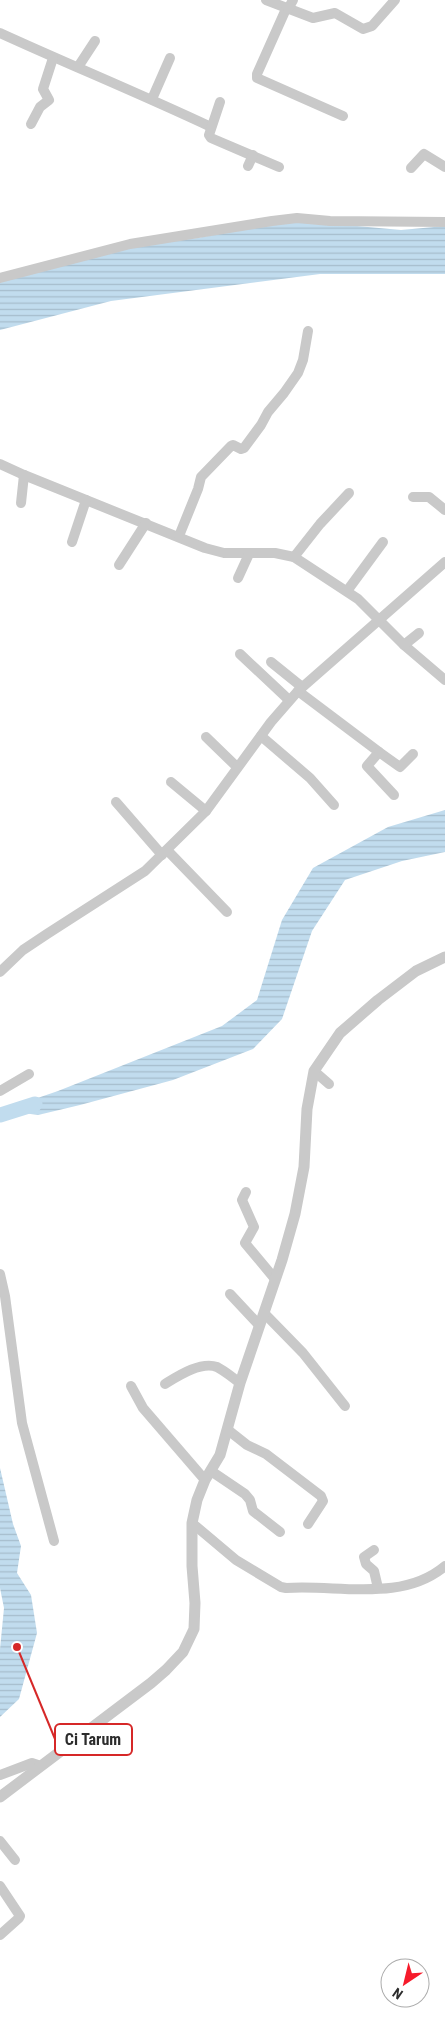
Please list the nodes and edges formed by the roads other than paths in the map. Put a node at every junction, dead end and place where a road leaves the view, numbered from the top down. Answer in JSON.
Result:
{"nodes":[{"id":1,"x":266,"y":0,"type":"edge"},
{"id":2,"x":395,"y":0,"type":"edge"},
{"id":3,"x":289,"y":6,"type":"edge"},
{"id":4,"x":0,"y":33,"type":"edge"},
{"id":5,"x":95,"y":41,"type":"dead end"},
{"id":6,"x":53,"y":58,"type":"junction"},
{"id":7,"x":170,"y":58,"type":"dead end"},
{"id":8,"x":78,"y":67,"type":"junction"},
{"id":9,"x":152,"y":98,"type":"junction"},
{"id":10,"x":220,"y":102,"type":"dead end"},
{"id":11,"x":343,"y":116,"type":"dead end"},
{"id":12,"x":31,"y":124,"type":"dead end"},
{"id":13,"x":211,"y":127,"type":"junction"},
{"id":14,"x":253,"y":155,"type":"junction"},
{"id":15,"x":248,"y":166,"type":"dead end"},
{"id":16,"x":279,"y":167,"type":"dead end"},
{"id":17,"x":445,"y":167,"type":"edge"},
{"id":18,"x":411,"y":168,"type":"dead end"},
{"id":19,"x":445,"y":222,"type":"edge"},
{"id":20,"x":0,"y":278,"type":"edge"},
{"id":21,"x":308,"y":331,"type":"dead end"},
{"id":22,"x":0,"y":464,"type":"edge"},
{"id":23,"x":24,"y":475,"type":"junction"},
{"id":24,"x":349,"y":493,"type":"dead end"},
{"id":25,"x":413,"y":497,"type":"dead end"},
{"id":26,"x":86,"y":500,"type":"junction"},
{"id":27,"x":21,"y":503,"type":"dead end"},
{"id":28,"x":445,"y":510,"type":"edge"},
{"id":29,"x":146,"y":523,"type":"junction"},
{"id":30,"x":178,"y":536,"type":"junction"},
{"id":31,"x":72,"y":542,"type":"dead end"},
{"id":32,"x":383,"y":542,"type":"dead end"},
{"id":33,"x":249,"y":554,"type":"junction"},
{"id":34,"x":294,"y":557,"type":"junction"},
{"id":35,"x":445,"y":562,"type":"edge"},
{"id":36,"x":119,"y":565,"type":"dead end"},
{"id":37,"x":238,"y":578,"type":"dead end"},
{"id":38,"x":346,"y":590,"type":"junction"},
{"id":39,"x":379,"y":620,"type":"junction"},
{"id":40,"x":419,"y":633,"type":"dead end"},
{"id":41,"x":404,"y":645,"type":"junction"},
{"id":42,"x":240,"y":654,"type":"dead end"},
{"id":43,"x":271,"y":662,"type":"dead end"},
{"id":44,"x":445,"y":680,"type":"edge"},
{"id":45,"x":300,"y":689,"type":"junction"},
{"id":46,"x":290,"y":700,"type":"junction"},
{"id":47,"x":261,"y":736,"type":"junction"},
{"id":48,"x":206,"y":737,"type":"dead end"},
{"id":49,"x":379,"y":752,"type":"junction"},
{"id":50,"x":414,"y":754,"type":"dead end"},
{"id":51,"x":237,"y":767,"type":"junction"},
{"id":52,"x":171,"y":782,"type":"dead end"},
{"id":53,"x":394,"y":795,"type":"dead end"},
{"id":54,"x":116,"y":802,"type":"dead end"},
{"id":55,"x":334,"y":805,"type":"dead end"},
{"id":56,"x":206,"y":810,"type":"junction"},
{"id":57,"x":164,"y":853,"type":"junction"},
{"id":58,"x":227,"y":912,"type":"dead end"},
{"id":59,"x":445,"y":957,"type":"edge"},
{"id":60,"x":0,"y":972,"type":"edge"},
{"id":61,"x":314,"y":1071,"type":"junction"},
{"id":62,"x":29,"y":1074,"type":"dead end"},
{"id":63,"x":330,"y":1084,"type":"dead end"},
{"id":64,"x":0,"y":1091,"type":"edge"},
{"id":65,"x":246,"y":1192,"type":"dead end"},
{"id":66,"x":0,"y":1274,"type":"edge"},
{"id":67,"x":275,"y":1279,"type":"junction"},
{"id":68,"x":230,"y":1294,"type":"dead end"},
{"id":69,"x":264,"y":1313,"type":"junction"},
{"id":70,"x":259,"y":1325,"type":"junction"},
{"id":71,"x":240,"y":1383,"type":"junction"},
{"id":72,"x":165,"y":1384,"type":"dead end"},
{"id":73,"x":131,"y":1386,"type":"dead end"},
{"id":74,"x":345,"y":1406,"type":"dead end"},
{"id":75,"x":228,"y":1430,"type":"junction"},
{"id":76,"x":208,"y":1476,"type":"junction"},
{"id":77,"x":192,"y":1523,"type":"junction"},
{"id":78,"x":308,"y":1524,"type":"dead end"},
{"id":79,"x":280,"y":1532,"type":"dead end"},
{"id":80,"x":54,"y":1541,"type":"dead end"},
{"id":81,"x":374,"y":1550,"type":"dead end"},
{"id":82,"x":445,"y":1566,"type":"edge"},
{"id":83,"x":378,"y":1588,"type":"junction"},
{"id":84,"x":41,"y":1766,"type":"junction"},
{"id":85,"x":0,"y":1775,"type":"edge"},
{"id":86,"x":0,"y":1797,"type":"edge"},
{"id":87,"x":0,"y":1840,"type":"edge"},
{"id":88,"x":15,"y":1860,"type":"dead end"},
{"id":89,"x":0,"y":1886,"type":"edge"},
{"id":90,"x":0,"y":1935,"type":"edge"}],
"edges":[{"from":1,"to":3,"type":"street"},
{"from":2,"to":3,"type":"street"},
{"from":3,"to":11,"type":"street"},
{"from":4,"to":6,"type":"street"},
{"from":5,"to":8,"type":"street"},
{"from":6,"to":8,"type":"street"},
{"from":6,"to":12,"type":"street"},
{"from":7,"to":9,"type":"street"},
{"from":8,"to":9,"type":"street"},
{"from":9,"to":13,"type":"street"},
{"from":10,"to":13,"type":"street"},
{"from":13,"to":14,"type":"street"},
{"from":14,"to":15,"type":"street"},
{"from":14,"to":16,"type":"street"},
{"from":17,"to":18,"type":"street"},
{"from":19,"to":20,"type":"street"},
{"from":21,"to":30,"type":"street"},
{"from":22,"to":23,"type":"street"},
{"from":23,"to":26,"type":"street"},
{"from":23,"to":27,"type":"street"},
{"from":24,"to":34,"type":"street"},
{"from":25,"to":28,"type":"street"},
{"from":26,"to":29,"type":"street"},
{"from":26,"to":31,"type":"street"},
{"from":29,"to":30,"type":"street"},
{"from":29,"to":36,"type":"street"},
{"from":30,"to":33,"type":"street"},
{"from":32,"to":38,"type":"street"},
{"from":33,"to":34,"type":"street"},
{"from":33,"to":37,"type":"street"},
{"from":34,"to":38,"type":"street"},
{"from":35,"to":39,"type":"street"},
{"from":38,"to":39,"type":"street"},
{"from":39,"to":41,"type":"street"},
{"from":39,"to":45,"type":"street"},
{"from":40,"to":41,"type":"street"},
{"from":41,"to":44,"type":"street"},
{"from":42,"to":46,"type":"street"},
{"from":43,"to":45,"type":"street"},
{"from":45,"to":46,"type":"street"},
{"from":45,"to":49,"type":"street"},
{"from":46,"to":47,"type":"street"},
{"from":47,"to":51,"type":"street"},
{"from":47,"to":55,"type":"street"},
{"from":48,"to":51,"type":"street"},
{"from":49,"to":50,"type":"street"},
{"from":49,"to":53,"type":"street"},
{"from":51,"to":56,"type":"street"},
{"from":52,"to":56,"type":"street"},
{"from":54,"to":57,"type":"street"},
{"from":56,"to":57,"type":"street"},
{"from":57,"to":58,"type":"street"},
{"from":57,"to":60,"type":"street"},
{"from":59,"to":61,"type":"street"},
{"from":61,"to":63,"type":"street"},
{"from":61,"to":67,"type":"street"},
{"from":62,"to":64,"type":"street"},
{"from":65,"to":67,"type":"street"},
{"from":66,"to":80,"type":"street"},
{"from":67,"to":69,"type":"street"},
{"from":68,"to":70,"type":"street"},
{"from":69,"to":70,"type":"street"},
{"from":69,"to":74,"type":"street"},
{"from":70,"to":71,"type":"street"},
{"from":71,"to":72,"type":"street"},
{"from":71,"to":75,"type":"street"},
{"from":73,"to":76,"type":"street"},
{"from":75,"to":76,"type":"street"},
{"from":75,"to":78,"type":"street"},
{"from":76,"to":77,"type":"street"},
{"from":76,"to":79,"type":"street"},
{"from":77,"to":83,"type":"street"},
{"from":77,"to":84,"type":"street"},
{"from":81,"to":83,"type":"street"},
{"from":82,"to":83,"type":"street"},
{"from":84,"to":85,"type":"street"},
{"from":84,"to":86,"type":"street"},
{"from":87,"to":88,"type":"street"},
{"from":89,"to":90,"type":"street"}]}
